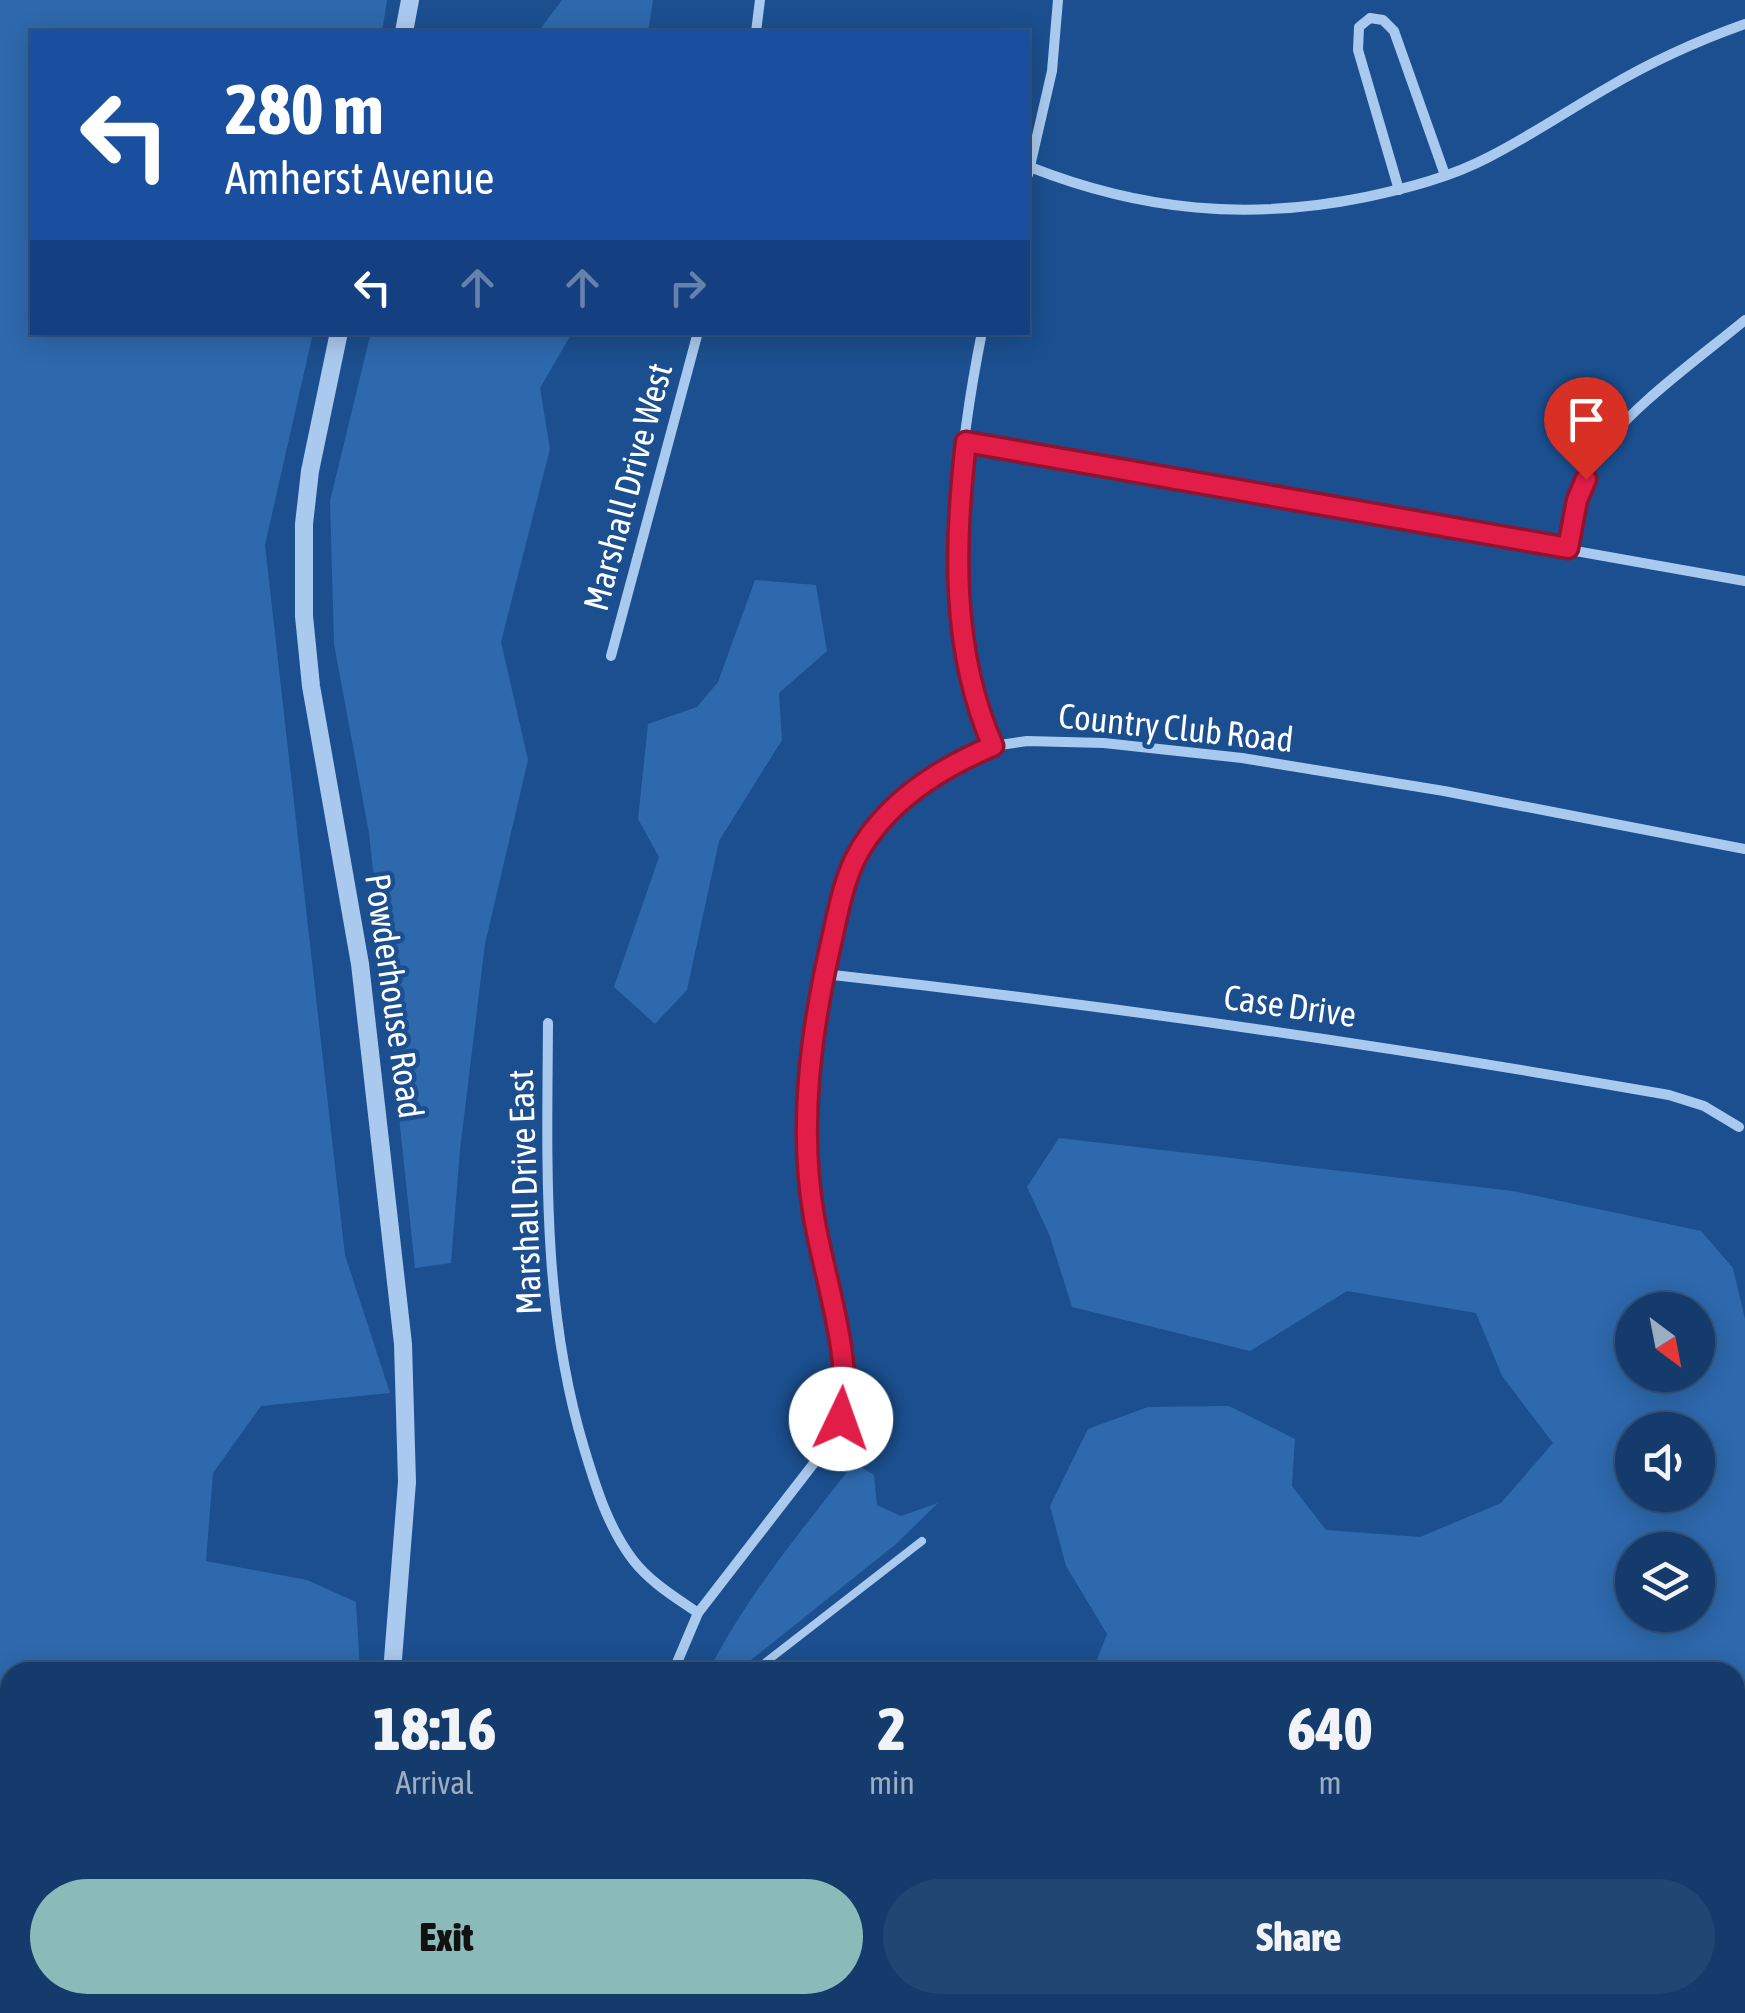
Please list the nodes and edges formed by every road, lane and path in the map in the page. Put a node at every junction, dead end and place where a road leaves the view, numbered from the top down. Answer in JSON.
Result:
{"nodes":[{"id":1,"x":410,"y":0,"type":"edge"},
{"id":2,"x":760,"y":0,"type":"edge"},
{"id":3,"x":1058,"y":0,"type":"edge"},
{"id":4,"x":1745,"y":24,"type":"edge"},
{"id":5,"x":404,"y":30,"type":"edge"},
{"id":6,"x":756,"y":30,"type":"edge"},
{"id":7,"x":1030,"y":167,"type":"edge"},
{"id":8,"x":1030,"y":171,"type":"edge"},
{"id":9,"x":1445,"y":176,"type":"junction"},
{"id":10,"x":1398,"y":190,"type":"junction"},
{"id":11,"x":1745,"y":320,"type":"edge"},
{"id":12,"x":338,"y":335,"type":"edge"},
{"id":13,"x":697,"y":335,"type":"edge"},
{"id":14,"x":982,"y":335,"type":"edge"},
{"id":15,"x":966,"y":442,"type":"junction"},
{"id":16,"x":1568,"y":548,"type":"junction"},
{"id":17,"x":1745,"y":582,"type":"edge"},
{"id":18,"x":612,"y":656,"type":"dead end"},
{"id":19,"x":993,"y":746,"type":"junction"},
{"id":20,"x":1745,"y":850,"type":"edge"},
{"id":21,"x":824,"y":974,"type":"junction"},
{"id":22,"x":548,"y":1024,"type":"dead end"},
{"id":23,"x":1742,"y":1130,"type":"edge"},
{"id":24,"x":922,"y":1541,"type":"dead end"},
{"id":25,"x":698,"y":1613,"type":"junction"},
{"id":26,"x":393,"y":1662,"type":"edge"},
{"id":27,"x":676,"y":1662,"type":"edge"},
{"id":28,"x":766,"y":1662,"type":"edge"}],
"edges":[{"from":1,"to":5,"type":"street"},
{"from":2,"to":6,"type":"street"},
{"from":3,"to":7,"type":"street"},
{"from":4,"to":9,"type":"street"},
{"from":8,"to":10,"type":"street"},
{"from":9,"to":10,"type":"street"},
{"from":9,"to":10,"type":"street"},
{"from":11,"to":16,"type":"street"},
{"from":12,"to":26,"type":"street","name":"Powderhouse Road"},
{"from":13,"to":18,"type":"street","name":"Marshall Drive West"},
{"from":14,"to":15,"type":"street"},
{"from":15,"to":16,"type":"street"},
{"from":15,"to":19,"type":"street"},
{"from":16,"to":17,"type":"street"},
{"from":19,"to":20,"type":"street","name":"Country Club Road"},
{"from":19,"to":21,"type":"street","name":"Country Club Road"},
{"from":21,"to":23,"type":"street","name":"Case Drive"},
{"from":21,"to":25,"type":"street","name":"Country Club Road"},
{"from":22,"to":25,"type":"street","name":"Marshall Drive East"},
{"from":24,"to":28,"type":"lane"},
{"from":25,"to":27,"type":"street","name":"Country Club Road"}]}
